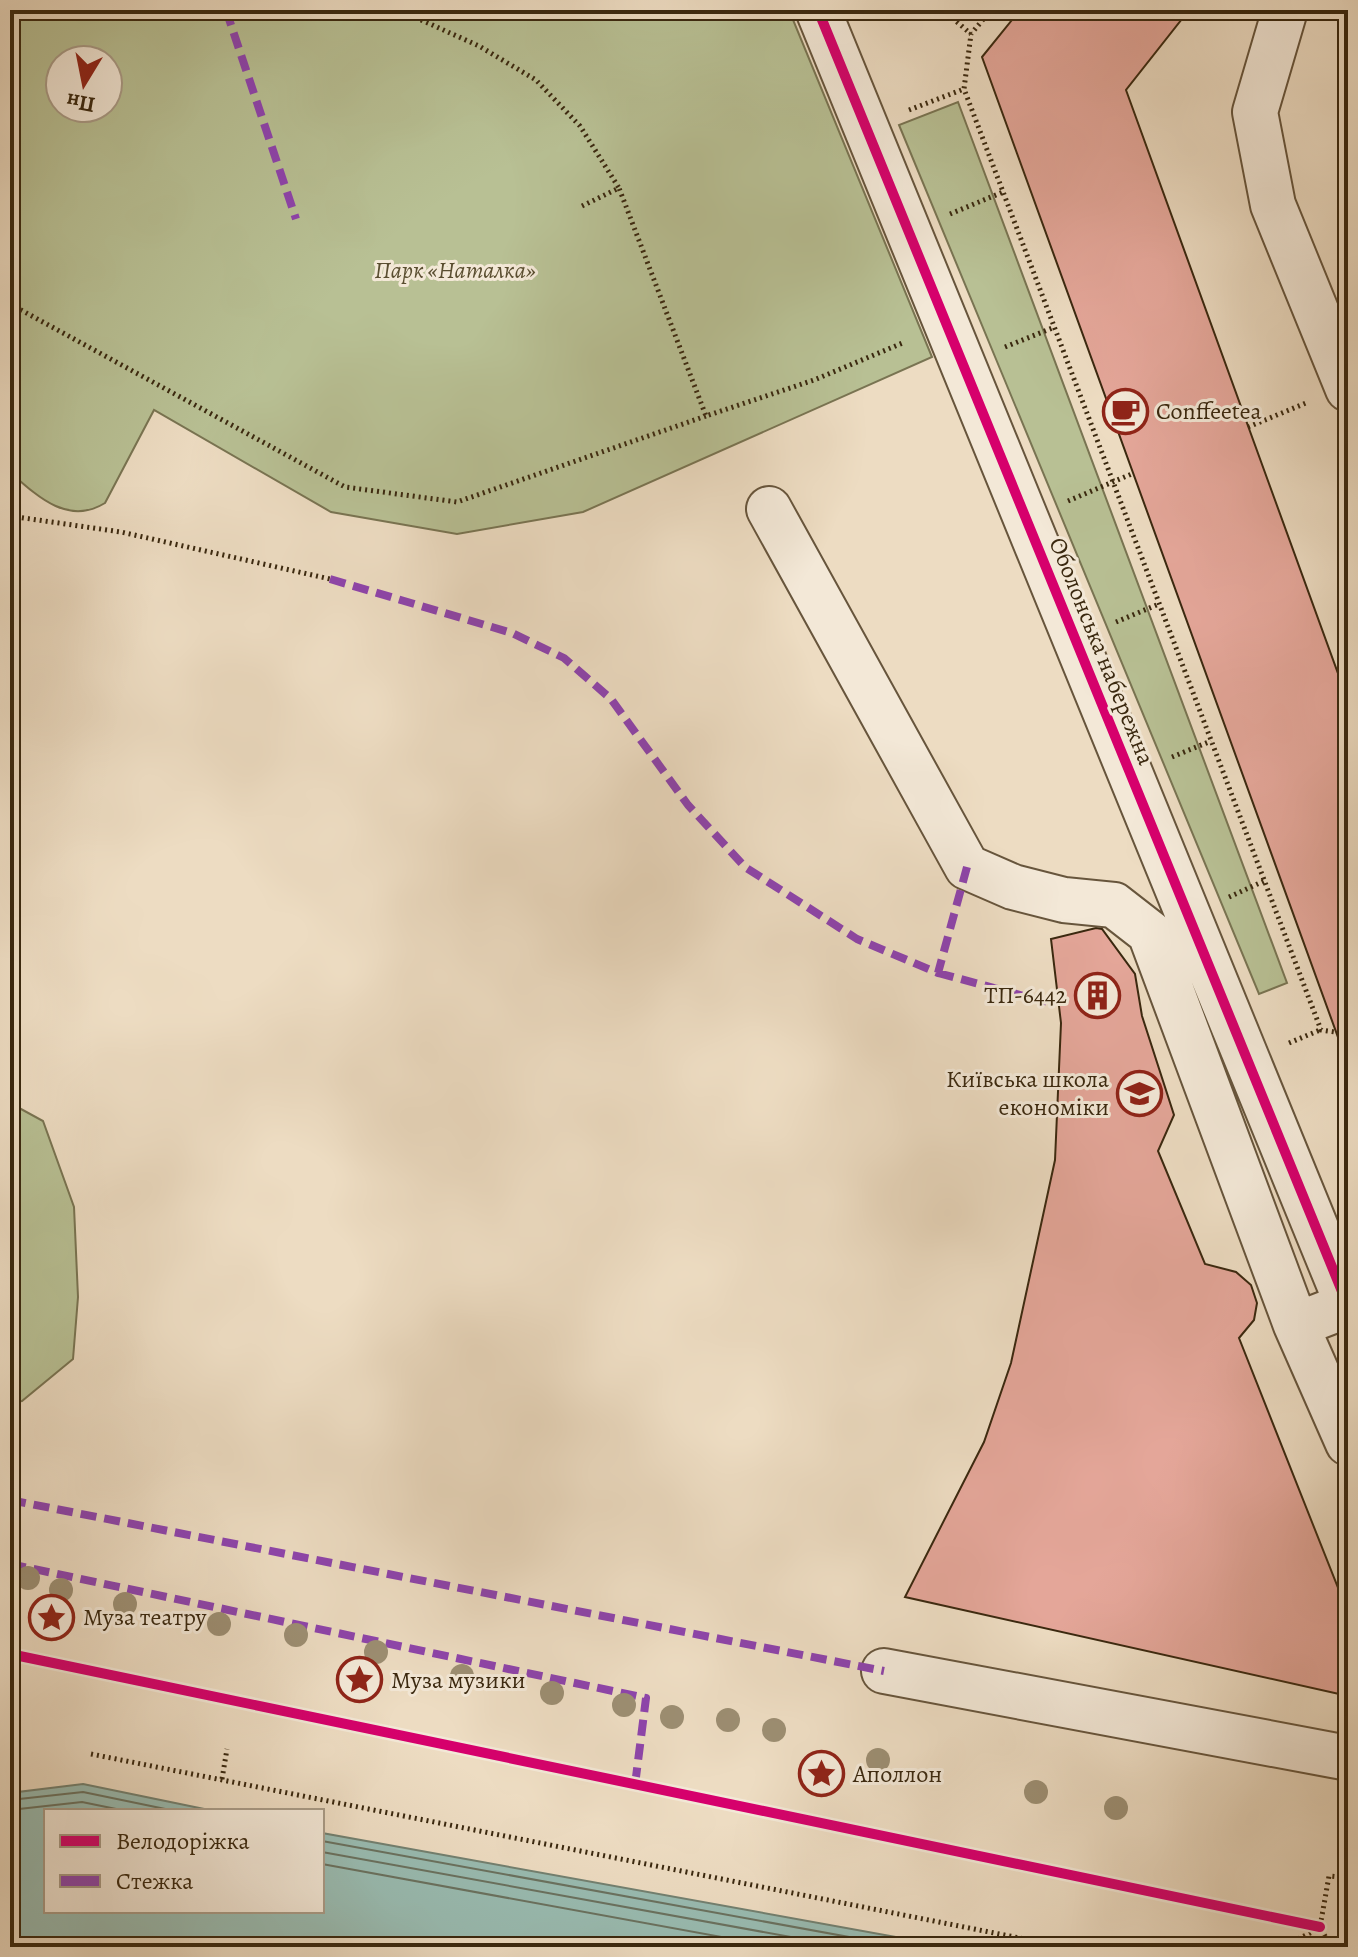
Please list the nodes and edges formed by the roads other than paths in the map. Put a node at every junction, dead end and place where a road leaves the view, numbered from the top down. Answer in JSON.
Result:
{"nodes":[{"id":1,"x":818,"y":10,"type":"edge"},
{"id":2,"x":1285,"y":10,"type":"edge"},
{"id":3,"x":1347,"y":386,"type":"edge"},
{"id":4,"x":769,"y":509,"type":"dead end"},
{"id":5,"x":1348,"y":1305,"type":"edge"},
{"id":6,"x":1296,"y":1325,"type":"junction"},
{"id":7,"x":1348,"y":1443,"type":"edge"},
{"id":8,"x":884,"y":1671,"type":"dead end"},
{"id":9,"x":1348,"y":1758,"type":"edge"}],
"edges":[{"from":1,"to":5,"type":"street","name":"Оболонська набережна"},
{"from":2,"to":3,"type":"street"},
{"from":4,"to":6,"type":"street"},
{"from":5,"to":6,"type":"street"},
{"from":6,"to":7,"type":"street"},
{"from":8,"to":9,"type":"street"}]}
